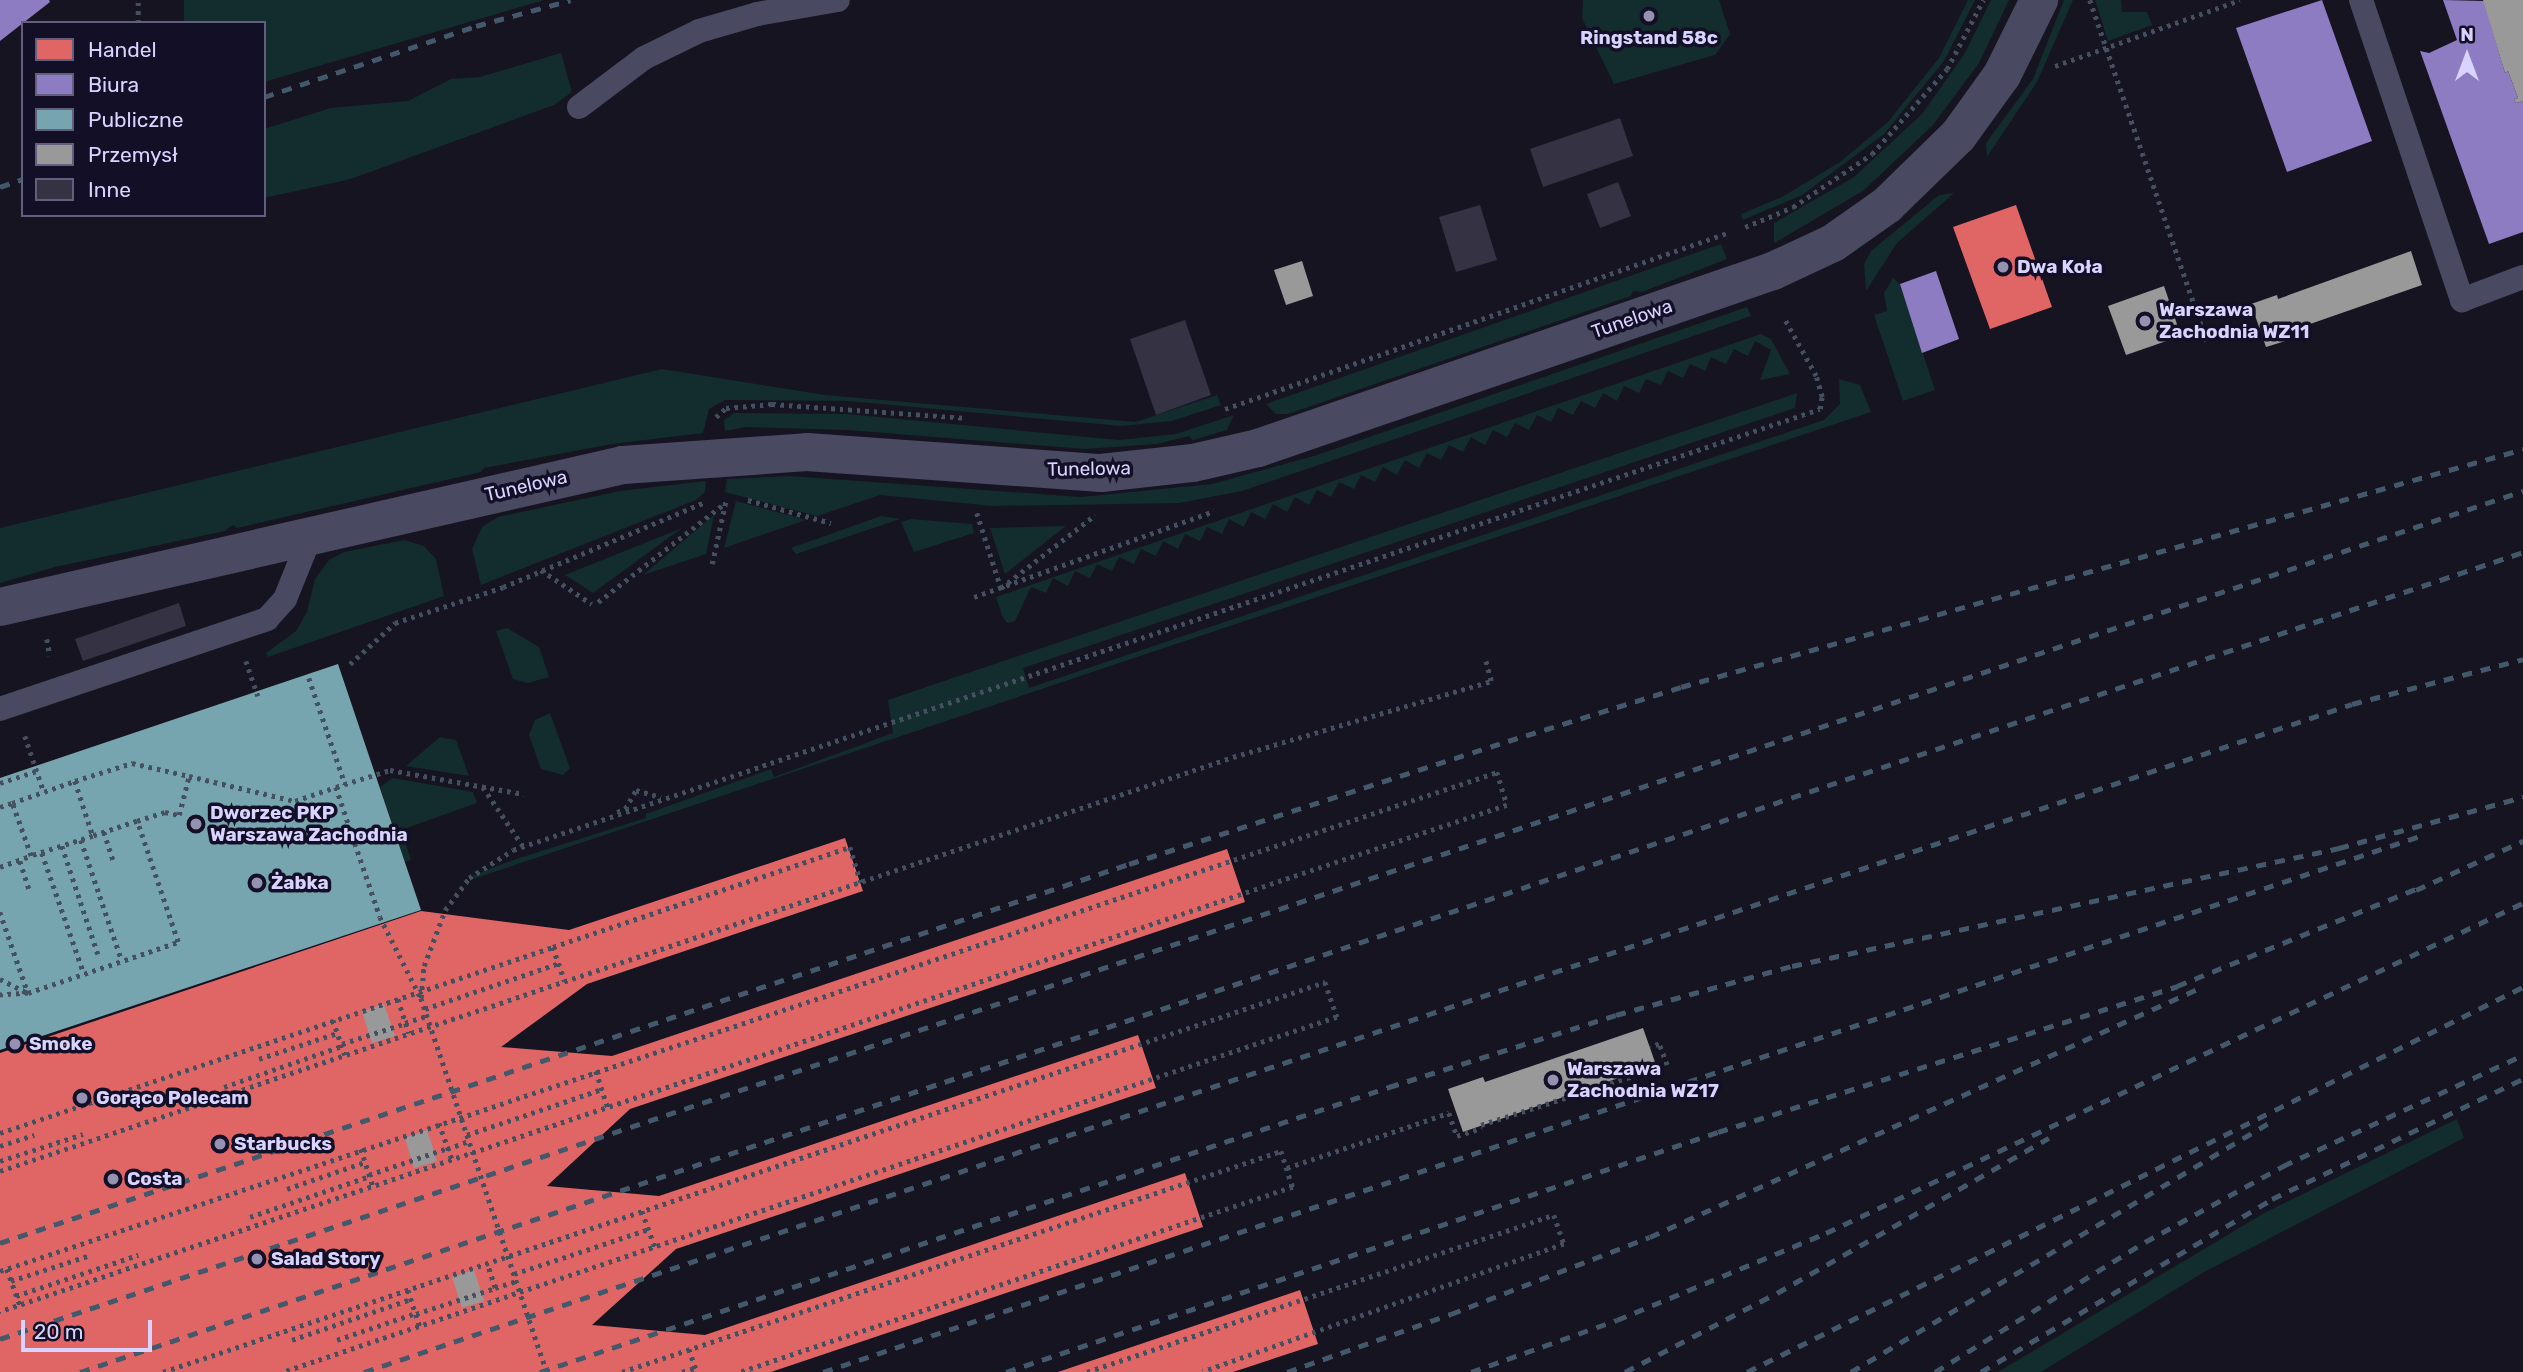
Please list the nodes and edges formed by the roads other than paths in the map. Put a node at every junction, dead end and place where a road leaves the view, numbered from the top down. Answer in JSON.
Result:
{"nodes":[{"id":1,"x":838,"y":0,"type":"edge"},
{"id":2,"x":2039,"y":0,"type":"edge"},
{"id":3,"x":2361,"y":0,"type":"edge"},
{"id":4,"x":579,"y":107,"type":"dead end"},
{"id":5,"x":2523,"y":277,"type":"edge"},
{"id":6,"x":311,"y":535,"type":"junction"},
{"id":7,"x":0,"y":607,"type":"edge"},
{"id":8,"x":0,"y":709,"type":"edge"}],
"edges":[{"from":1,"to":4,"type":"lane"},
{"from":2,"to":6,"type":"street","name":"Tunelowa"},
{"from":3,"to":5,"type":"lane"},
{"from":6,"to":7,"type":"street","name":"Tunelowa"},
{"from":6,"to":8,"type":"lane"}]}
